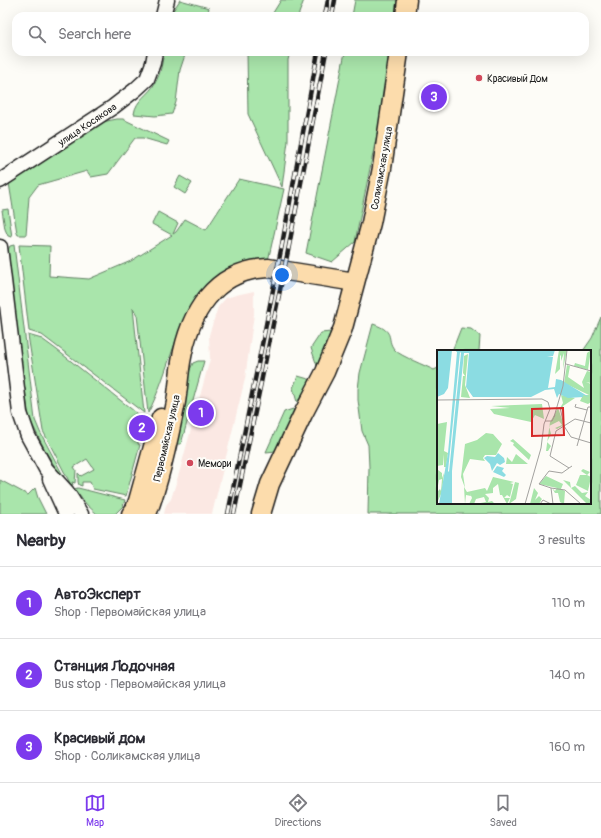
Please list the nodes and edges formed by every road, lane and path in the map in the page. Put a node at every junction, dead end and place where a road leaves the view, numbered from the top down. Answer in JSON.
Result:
{"nodes":[{"id":1,"x":167,"y":0,"type":"edge"},
{"id":2,"x":407,"y":0,"type":"edge"},
{"id":3,"x":164,"y":12,"type":"edge"},
{"id":4,"x":406,"y":12,"type":"edge"},
{"id":5,"x":155,"y":56,"type":"edge"},
{"id":6,"x":398,"y":56,"type":"edge"},
{"id":7,"x":0,"y":181,"type":"edge"},
{"id":8,"x":0,"y":247,"type":"edge"},
{"id":9,"x":355,"y":282,"type":"junction"},
{"id":10,"x":181,"y":361,"type":"junction"},
{"id":11,"x":46,"y":469,"type":"junction"},
{"id":12,"x":66,"y":514,"type":"edge"},
{"id":13,"x":81,"y":514,"type":"edge"},
{"id":14,"x":131,"y":514,"type":"edge"},
{"id":15,"x":147,"y":514,"type":"edge"},
{"id":16,"x":261,"y":514,"type":"edge"}],
"edges":[{"from":1,"to":3,"type":"street"},
{"from":2,"to":4,"type":"main road"},
{"from":5,"to":7,"type":"street","name":"улица Косякова"},
{"from":6,"to":9,"type":"main road","name":"Соликамская улица"},
{"from":8,"to":11,"type":"street"},
{"from":9,"to":10,"type":"main road","name":"Первомайская улица"},
{"from":9,"to":16,"type":"main road","name":"Соликамская улица"},
{"from":10,"to":14,"type":"main road","name":"Первомайская улица"},
{"from":10,"to":15,"type":"main road","name":"Первомайская улица"},
{"from":11,"to":12,"type":"street"},
{"from":11,"to":13,"type":"street"}]}
